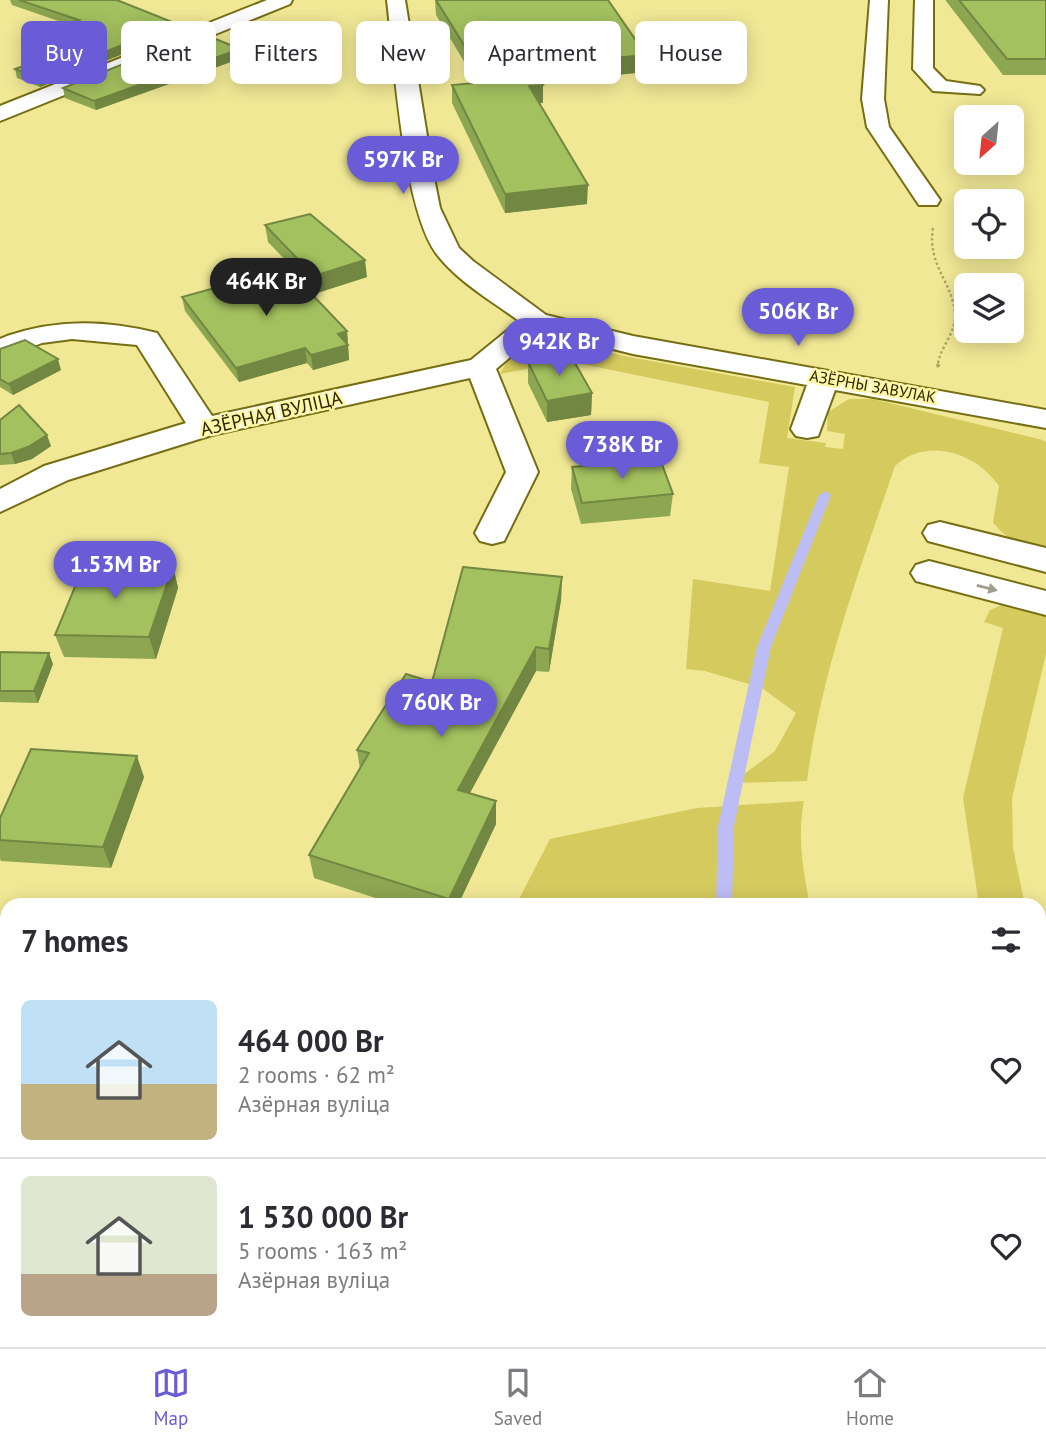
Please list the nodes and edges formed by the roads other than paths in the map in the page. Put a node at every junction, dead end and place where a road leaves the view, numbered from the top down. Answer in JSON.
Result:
{"nodes":[{"id":1,"x":283,"y":0,"type":"edge"},
{"id":2,"x":396,"y":0,"type":"edge"},
{"id":3,"x":879,"y":0,"type":"edge"},
{"id":4,"x":925,"y":0,"type":"edge"},
{"id":5,"x":973,"y":90,"type":"dead end"},
{"id":6,"x":0,"y":114,"type":"edge"},
{"id":7,"x":928,"y":200,"type":"road end"},
{"id":8,"x":536,"y":321,"type":"junction"},
{"id":9,"x":0,"y":350,"type":"edge"},
{"id":10,"x":481,"y":367,"type":"junction"},
{"id":11,"x":824,"y":378,"type":"junction"},
{"id":12,"x":1046,"y":419,"type":"edge"},
{"id":13,"x":204,"y":427,"type":"junction"},
{"id":14,"x":807,"y":429,"type":"dead end"},
{"id":15,"x":0,"y":502,"type":"edge"},
{"id":16,"x":492,"y":533,"type":"dead end"},
{"id":17,"x":940,"y":533,"type":"dead end"},
{"id":18,"x":1046,"y":560,"type":"edge"},
{"id":19,"x":929,"y":573,"type":"dead end"},
{"id":20,"x":1046,"y":603,"type":"edge"}],
"edges":[{"from":1,"to":6,"type":"street"},
{"from":2,"to":8,"type":"street"},
{"from":3,"to":7,"type":"street"},
{"from":4,"to":5,"type":"street"},
{"from":8,"to":10,"type":"street","name":"АЗЁРНАЯ ВУЛІЦА"},
{"from":8,"to":11,"type":"street","name":"АЗЁРНЫ ЗАВУЛАК"},
{"from":9,"to":13,"type":"street"},
{"from":10,"to":13,"type":"street","name":"АЗЁРНАЯ ВУЛІЦА"},
{"from":10,"to":16,"type":"street"},
{"from":11,"to":12,"type":"street","name":"АЗЁРНЫ ЗАВУЛАК"},
{"from":11,"to":14,"type":"street"},
{"from":13,"to":15,"type":"street","name":"АЗЁРНАЯ ВУЛІЦА"},
{"from":17,"to":18,"type":"street"},
{"from":19,"to":20,"type":"street","one_way":true}]}
